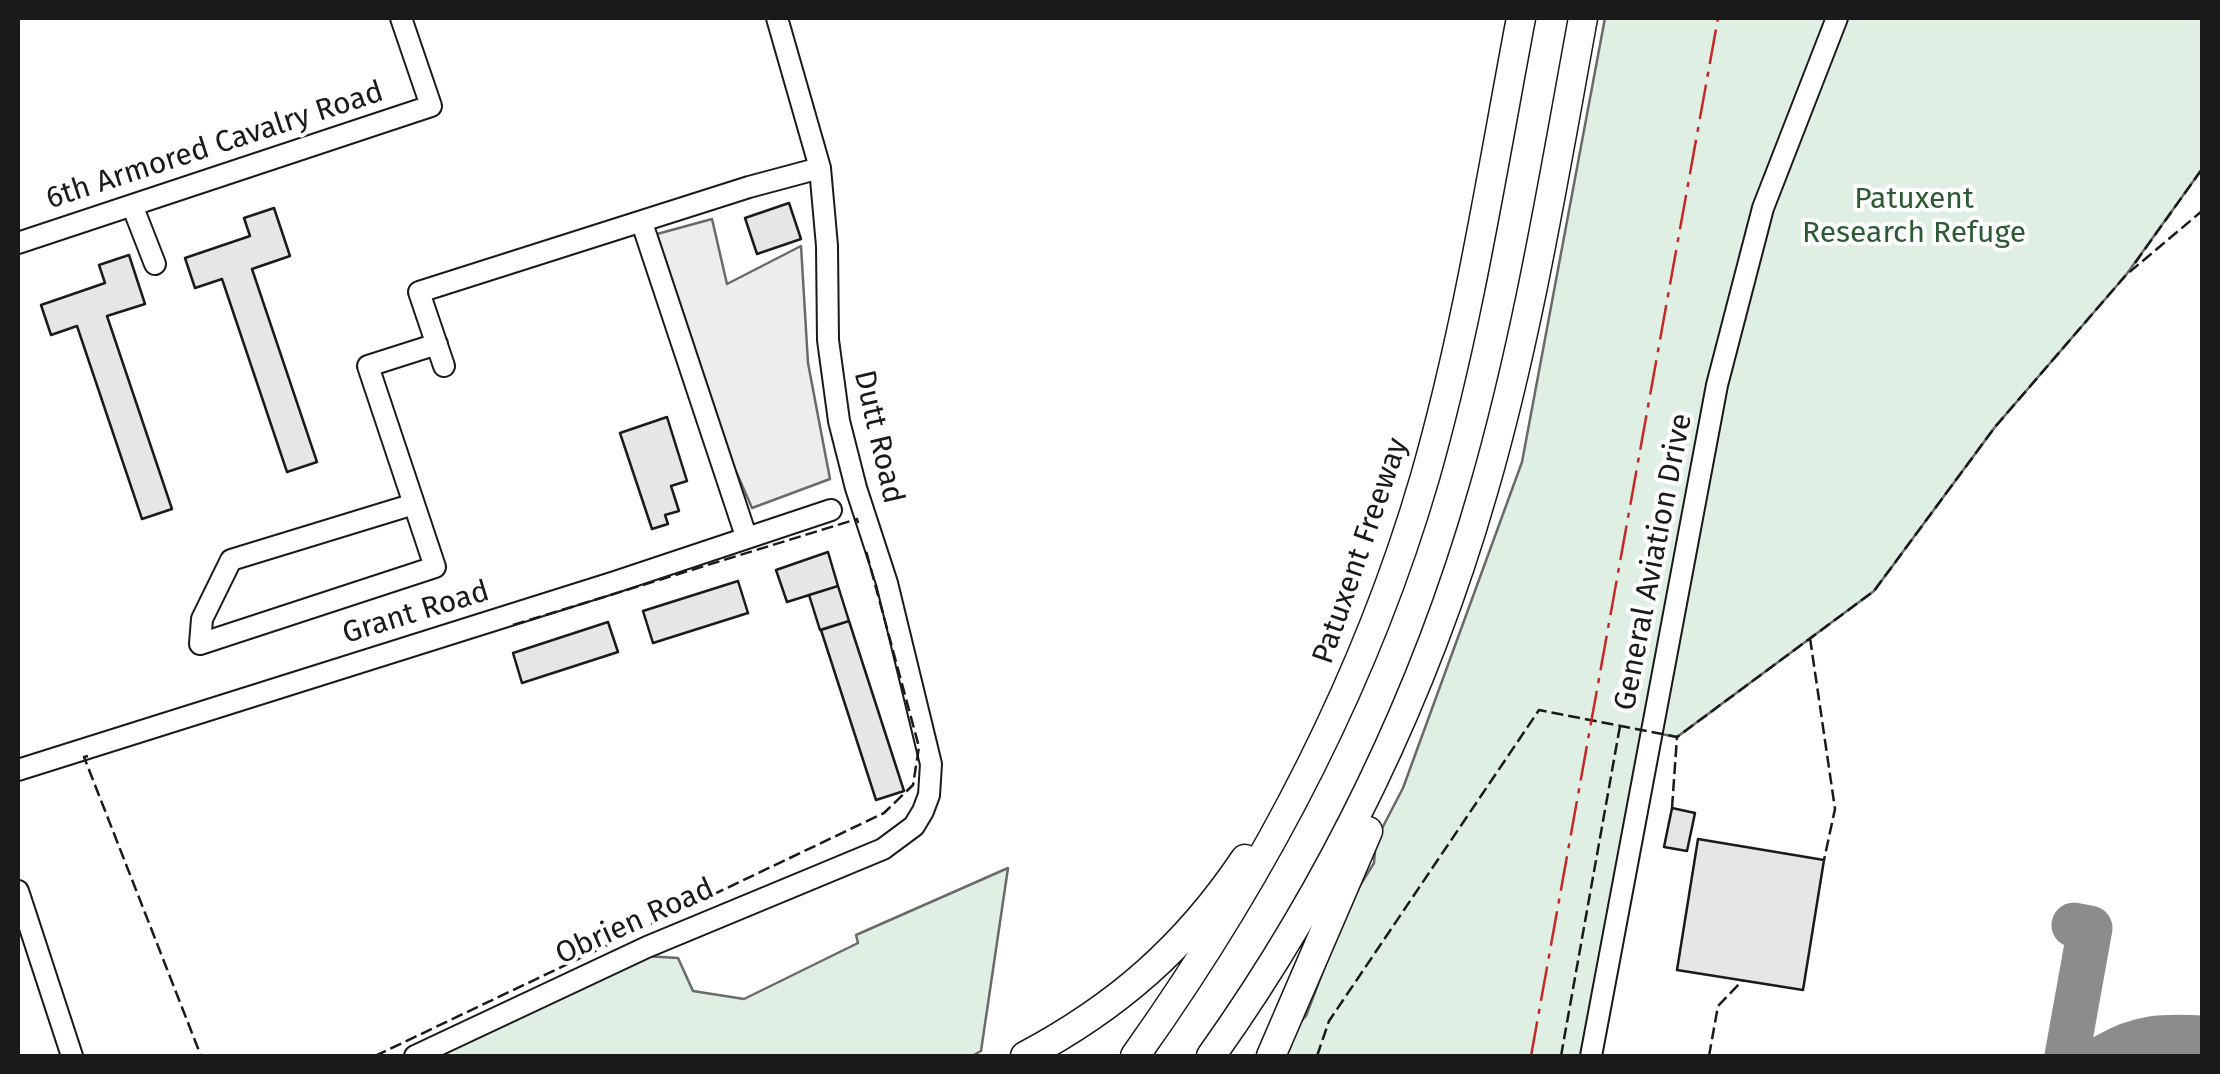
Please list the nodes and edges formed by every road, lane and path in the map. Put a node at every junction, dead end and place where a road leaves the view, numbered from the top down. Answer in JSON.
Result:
{"nodes":[{"id":1,"x":402,"y":18,"type":"edge"},
{"id":2,"x":777,"y":18,"type":"edge"},
{"id":3,"x":1521,"y":18,"type":"edge"},
{"id":4,"x":1584,"y":18,"type":"edge"},
{"id":5,"x":1837,"y":18,"type":"edge"},
{"id":6,"x":820,"y":168,"type":"junction"},
{"id":7,"x":132,"y":205,"type":"junction"},
{"id":8,"x":642,"y":223,"type":"junction"},
{"id":9,"x":18,"y":242,"type":"edge"},
{"id":10,"x":156,"y":264,"type":"dead end"},
{"id":11,"x":437,"y":344,"type":"junction"},
{"id":12,"x":444,"y":366,"type":"dead end"},
{"id":13,"x":414,"y":504,"type":"junction"},
{"id":14,"x":830,"y":510,"type":"dead end"},
{"id":15,"x":746,"y":536,"type":"junction"},
{"id":16,"x":1399,"y":555,"type":"junction"},
{"id":17,"x":1458,"y":574,"type":"junction"},
{"id":18,"x":18,"y":770,"type":"edge"},
{"id":19,"x":884,"y":848,"type":"joint"},
{"id":20,"x":18,"y":891,"type":"edge"},
{"id":21,"x":72,"y":1056,"type":"edge"},
{"id":22,"x":415,"y":1056,"type":"edge"},
{"id":23,"x":1024,"y":1056,"type":"edge"},
{"id":24,"x":1135,"y":1056,"type":"edge"},
{"id":25,"x":1210,"y":1056,"type":"edge"},
{"id":26,"x":1271,"y":1056,"type":"edge"},
{"id":27,"x":1590,"y":1056,"type":"edge"}],
"edges":[{"from":1,"to":7,"type":"street","name":"6th Armored Cavalry Road"},
{"from":2,"to":6,"type":"street","name":"Dutt Road"},
{"from":3,"to":16,"type":"highway","name":"Patuxent Freeway"},
{"from":4,"to":17,"type":"highway"},
{"from":5,"to":27,"type":"street","name":"General Aviation Drive"},
{"from":6,"to":8,"type":"street"},
{"from":6,"to":19,"type":"street","name":"Dutt Road"},
{"from":7,"to":9,"type":"street","name":"6th Armored Cavalry Road"},
{"from":7,"to":10,"type":"street"},
{"from":8,"to":11,"type":"street"},
{"from":8,"to":15,"type":"street"},
{"from":11,"to":12,"type":"street"},
{"from":11,"to":13,"type":"street"},
{"from":13,"to":13,"type":"street"},
{"from":14,"to":15,"type":"street","name":"Grant Road"},
{"from":15,"to":18,"type":"street","name":"Grant Road"},
{"from":16,"to":23,"type":"highway"},
{"from":16,"to":24,"type":"highway","name":"Patuxent Freeway"},
{"from":17,"to":25,"type":"highway"},
{"from":17,"to":26,"type":"highway"},
{"from":19,"to":22,"type":"street","name":"Obrien Road"},
{"from":20,"to":21,"type":"street"}]}
